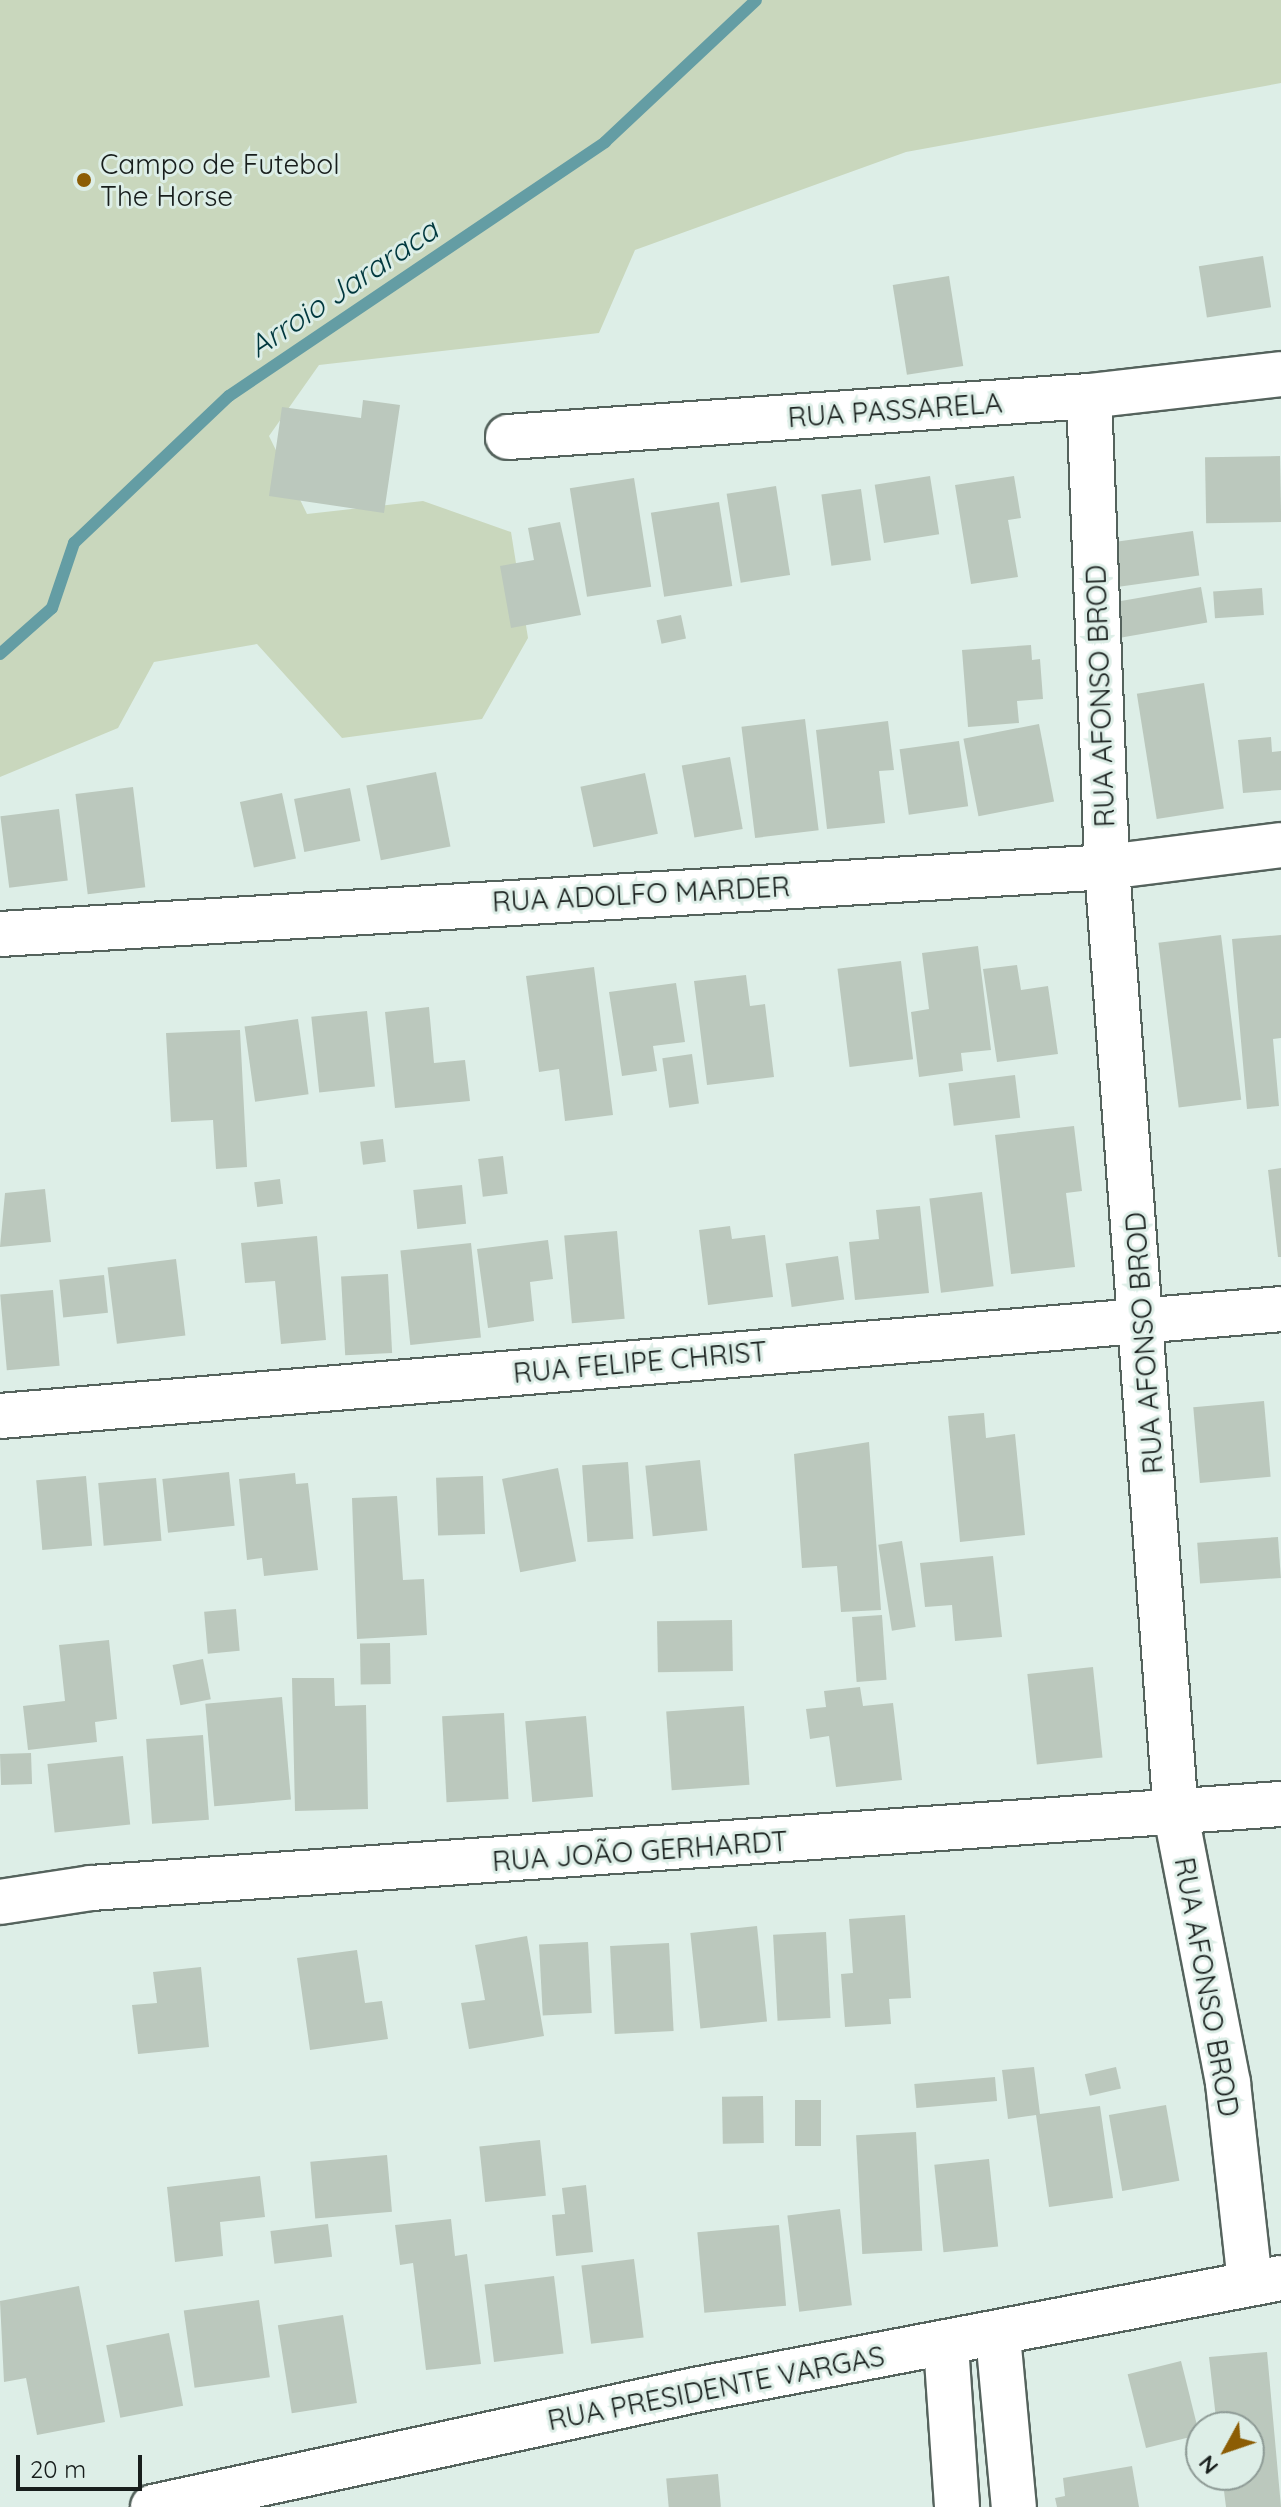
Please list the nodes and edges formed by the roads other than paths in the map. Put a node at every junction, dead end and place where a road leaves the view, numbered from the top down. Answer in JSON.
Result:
{"nodes":[{"id":1,"x":1281,"y":374,"type":"edge"},
{"id":2,"x":1089,"y":396,"type":"junction"},
{"id":3,"x":508,"y":437,"type":"dead end"},
{"id":4,"x":1281,"y":845,"type":"edge"},
{"id":5,"x":1107,"y":867,"type":"junction"},
{"id":6,"x":0,"y":934,"type":"edge"},
{"id":7,"x":1281,"y":1309,"type":"edge"},
{"id":8,"x":1143,"y":1320,"type":"junction"},
{"id":9,"x":0,"y":1416,"type":"edge"},
{"id":10,"x":1281,"y":1804,"type":"edge"},
{"id":11,"x":1176,"y":1815,"type":"junction"},
{"id":12,"x":0,"y":1902,"type":"edge"},
{"id":13,"x":1266,"y":2281,"type":"edge"},
{"id":14,"x":998,"y":2336,"type":"junction"},
{"id":15,"x":946,"y":2345,"type":"junction"},
{"id":16,"x":153,"y":2507,"type":"edge"},
{"id":17,"x":957,"y":2507,"type":"edge"},
{"id":18,"x":1014,"y":2507,"type":"edge"}],
"edges":[{"from":1,"to":2,"type":"street","name":"RUA PASSARELA"},
{"from":2,"to":3,"type":"street","name":"RUA PASSARELA"},
{"from":2,"to":5,"type":"street","name":"RUA AFONSO BROD"},
{"from":4,"to":5,"type":"street","name":"RUA ADOLFO MARDER"},
{"from":5,"to":6,"type":"street","name":"RUA ADOLFO MARDER"},
{"from":5,"to":8,"type":"street","name":"RUA AFONSO BROD"},
{"from":7,"to":8,"type":"street","name":"RUA FELIPE CHRIST"},
{"from":8,"to":9,"type":"street","name":"RUA FELIPE CHRIST"},
{"from":8,"to":11,"type":"street","name":"RUA AFONSO BROD"},
{"from":10,"to":11,"type":"street","name":"RUA JOÃO GERHARDT"},
{"from":11,"to":12,"type":"street","name":"RUA JOÃO GERHARDT"},
{"from":11,"to":13,"type":"street","name":"RUA AFONSO BROD"},
{"from":13,"to":14,"type":"street","name":"RUA PRESIDENTE VARGAS"},
{"from":14,"to":15,"type":"street","name":"RUA PRESIDENTE VARGAS"},
{"from":14,"to":18,"type":"street"},
{"from":15,"to":16,"type":"street","name":"RUA PRESIDENTE VARGAS"},
{"from":15,"to":17,"type":"street"}]}
